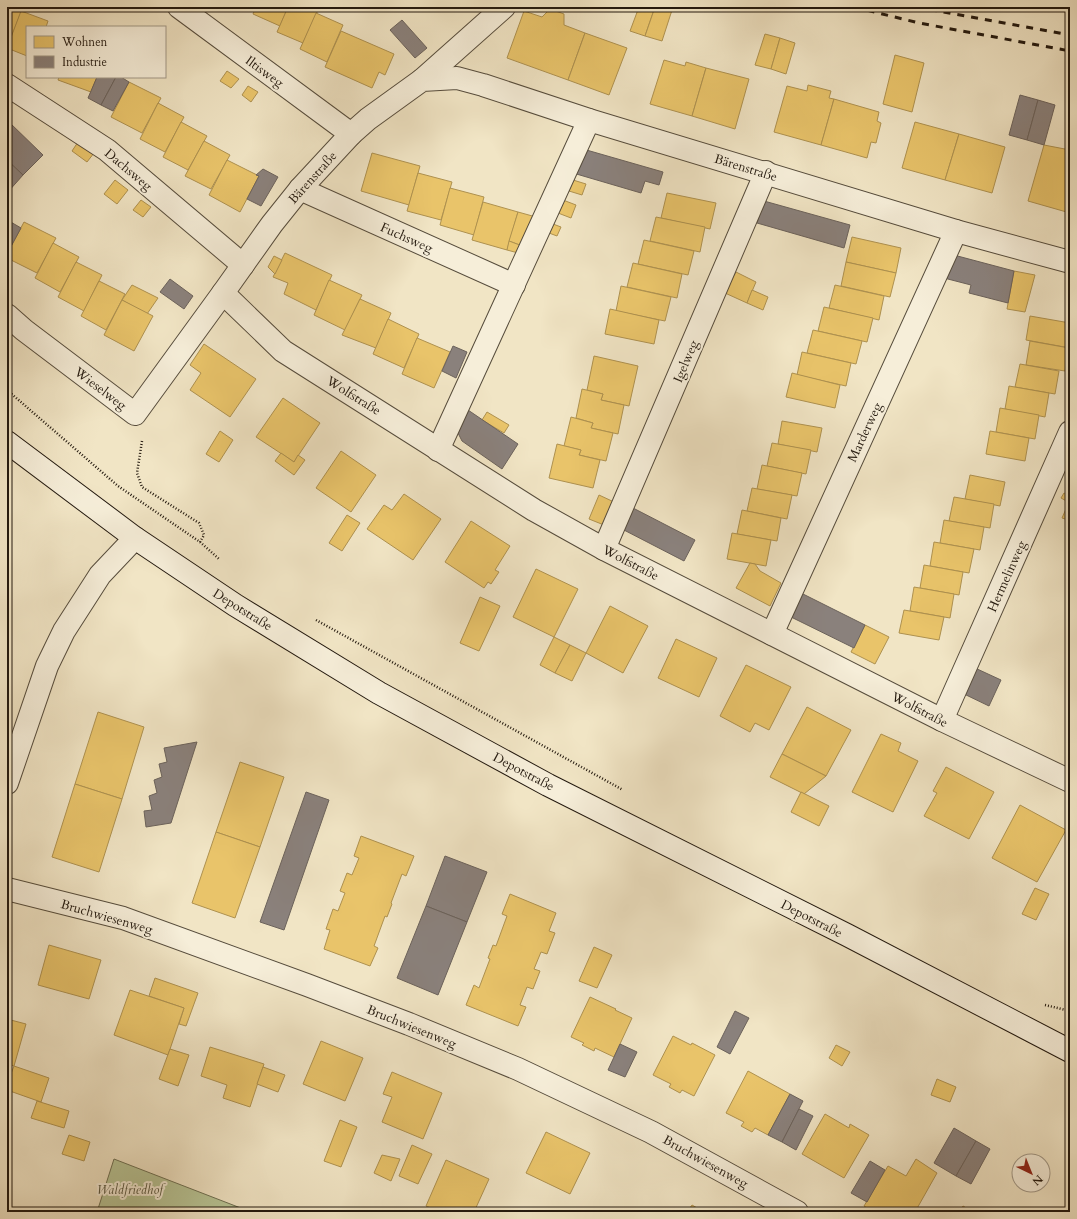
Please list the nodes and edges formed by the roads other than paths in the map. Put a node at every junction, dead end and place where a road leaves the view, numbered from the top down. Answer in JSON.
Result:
{"nodes":[{"id":1,"x":179,"y":7,"type":"edge"},
{"id":2,"x":504,"y":7,"type":"edge"},
{"id":3,"x":422,"y":80,"type":"junction"},
{"id":4,"x":7,"y":85,"type":"edge"},
{"id":5,"x":589,"y":120,"type":"junction"},
{"id":6,"x":351,"y":134,"type":"junction"},
{"id":7,"x":766,"y":172,"type":"junction"},
{"id":8,"x":300,"y":189,"type":"junction"},
{"id":9,"x":956,"y":231,"type":"junction"},
{"id":10,"x":1070,"y":262,"type":"edge"},
{"id":11,"x":243,"y":264,"type":"junction"},
{"id":12,"x":514,"y":285,"type":"junction"},
{"id":13,"x":223,"y":293,"type":"junction"},
{"id":14,"x":7,"y":315,"type":"edge"},
{"id":15,"x":1070,"y":432,"type":"edge"},
{"id":16,"x":7,"y":442,"type":"edge"},
{"id":17,"x":438,"y":450,"type":"junction"},
{"id":18,"x":134,"y":538,"type":"junction"},
{"id":19,"x":604,"y":549,"type":"junction"},
{"id":20,"x":772,"y":634,"type":"junction"},
{"id":21,"x":942,"y":720,"type":"junction"},
{"id":22,"x":1070,"y":781,"type":"edge"},
{"id":23,"x":7,"y":783,"type":"edge"},
{"id":24,"x":7,"y":889,"type":"edge"},
{"id":25,"x":1070,"y":1051,"type":"edge"},
{"id":26,"x":797,"y":1212,"type":"edge"}],
"edges":[{"from":1,"to":6,"type":"street","name":"Iltisweg"},
{"from":2,"to":3,"type":"street","name":"Bärenstraße"},
{"from":3,"to":5,"type":"street","name":"Bärenstraße"},
{"from":3,"to":6,"type":"street","name":"Bärenstraße"},
{"from":4,"to":11,"type":"street","name":"Dachsweg"},
{"from":5,"to":7,"type":"street","name":"Bärenstraße"},
{"from":5,"to":12,"type":"street"},
{"from":6,"to":8,"type":"street","name":"Bärenstraße"},
{"from":7,"to":9,"type":"street","name":"Bärenstraße"},
{"from":7,"to":19,"type":"street","name":"Igelweg"},
{"from":8,"to":11,"type":"street","name":"Bärenstraße"},
{"from":8,"to":12,"type":"street","name":"Fuchsweg"},
{"from":9,"to":10,"type":"street","name":"Bärenstraße"},
{"from":9,"to":20,"type":"street","name":"Marderweg"},
{"from":11,"to":13,"type":"street","name":"Bärenstraße"},
{"from":12,"to":17,"type":"street"},
{"from":13,"to":14,"type":"street","name":"Wieselweg"},
{"from":13,"to":17,"type":"street","name":"Wolfstraße"},
{"from":15,"to":21,"type":"street","name":"Hermelinweg"},
{"from":16,"to":18,"type":"street","name":"Depotstraße"},
{"from":17,"to":19,"type":"street","name":"Wolfstraße"},
{"from":18,"to":23,"type":"street"},
{"from":18,"to":25,"type":"street","name":"Depotstraße"},
{"from":19,"to":20,"type":"street","name":"Wolfstraße"},
{"from":20,"to":21,"type":"street","name":"Wolfstraße"},
{"from":21,"to":22,"type":"street","name":"Wolfstraße"},
{"from":24,"to":26,"type":"street","name":"Bruchwiesenweg"}]}
